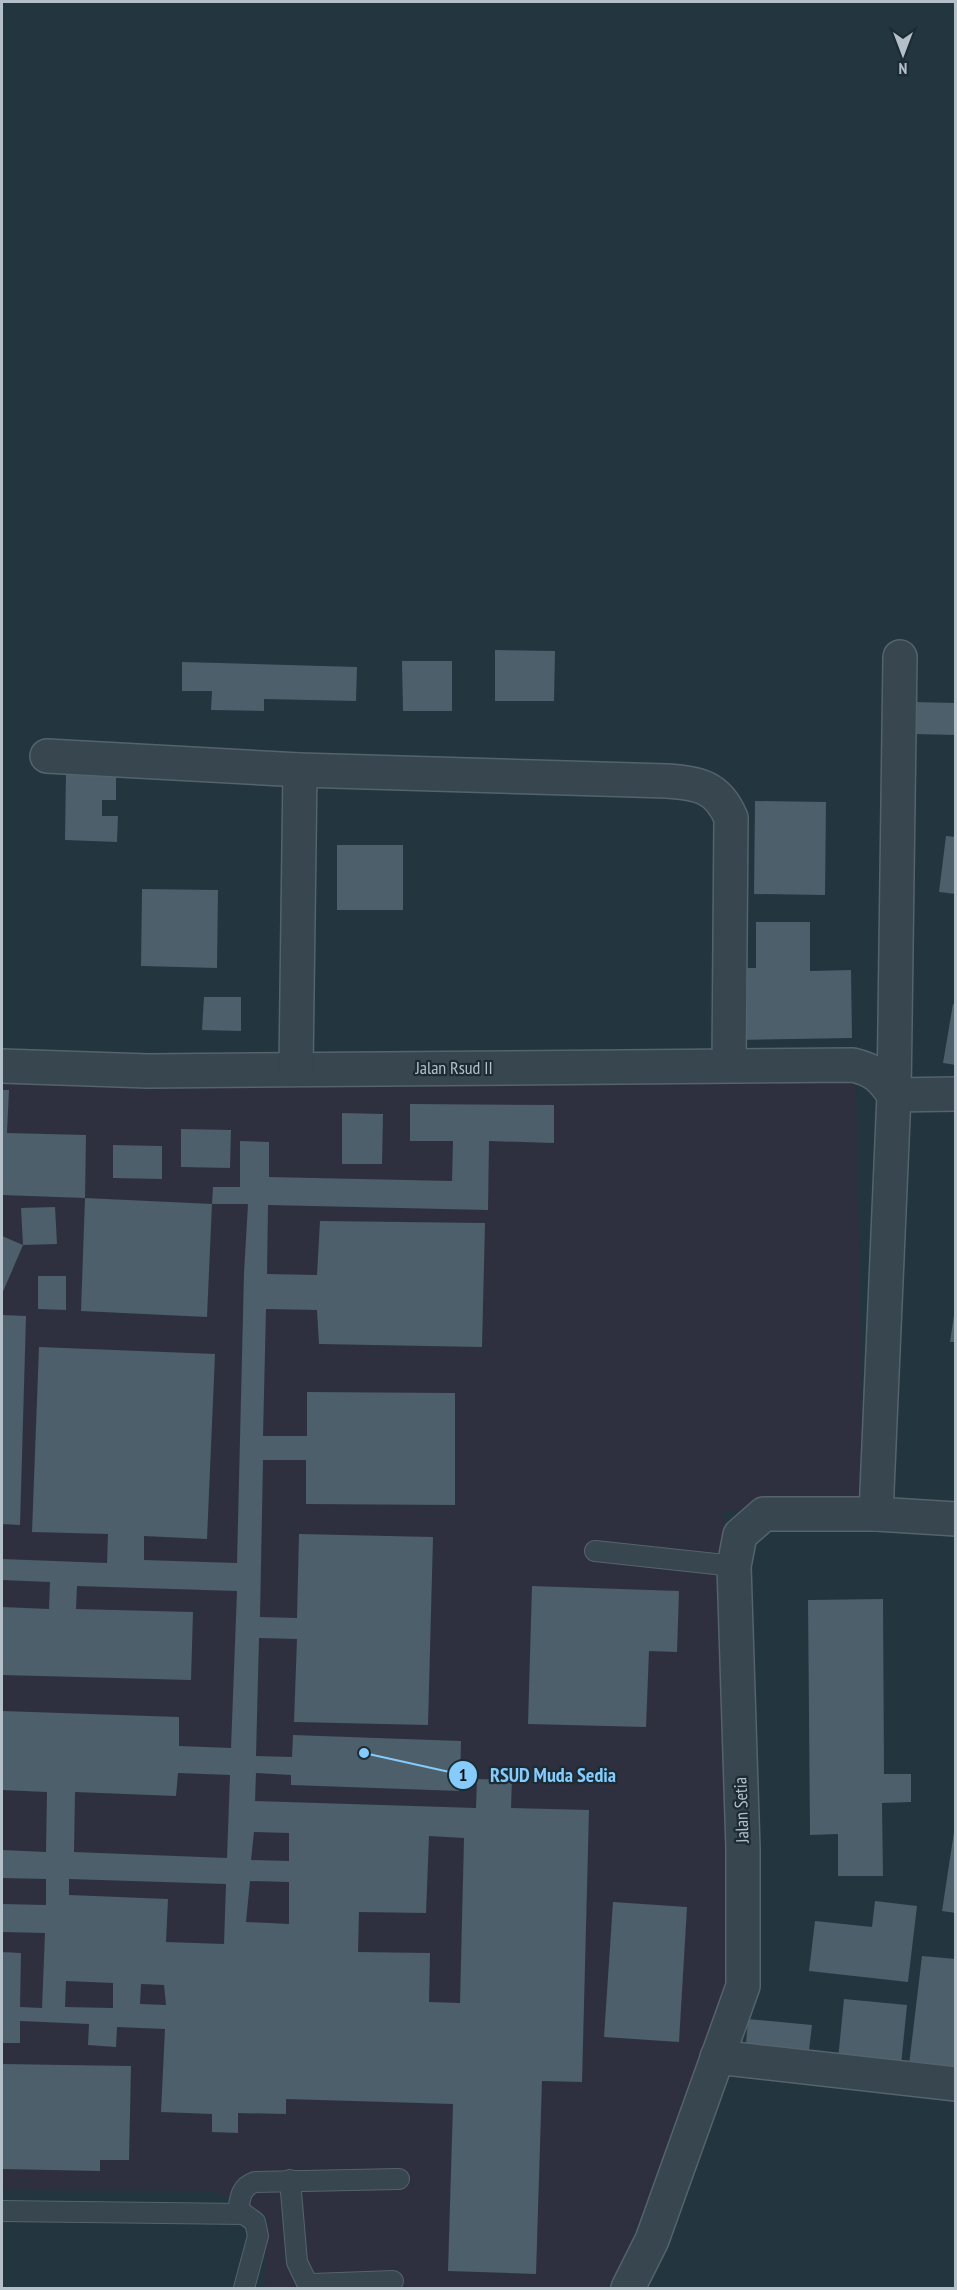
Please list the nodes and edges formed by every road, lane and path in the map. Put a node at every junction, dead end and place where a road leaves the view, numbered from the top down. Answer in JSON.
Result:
{"nodes":[{"id":1,"x":900,"y":657,"type":"dead end"},
{"id":2,"x":47,"y":756,"type":"dead end"},
{"id":3,"x":300,"y":770,"type":"junction"},
{"id":4,"x":729,"y":1065,"type":"junction"},
{"id":5,"x":2,"y":1066,"type":"edge"},
{"id":6,"x":296,"y":1069,"type":"junction"},
{"id":7,"x":956,"y":1094,"type":"edge"},
{"id":8,"x":894,"y":1095,"type":"junction"},
{"id":9,"x":876,"y":1514,"type":"junction"},
{"id":10,"x":956,"y":1519,"type":"edge"},
{"id":11,"x":595,"y":1551,"type":"dead end"},
{"id":12,"x":734,"y":1566,"type":"junction"},
{"id":13,"x":717,"y":2057,"type":"junction"},
{"id":14,"x":956,"y":2084,"type":"edge"},
{"id":15,"x":399,"y":2179,"type":"dead end"},
{"id":16,"x":290,"y":2180,"type":"junction"},
{"id":17,"x":2,"y":2211,"type":"edge"},
{"id":18,"x":238,"y":2212,"type":"junction"},
{"id":19,"x":393,"y":2281,"type":"dead end"},
{"id":20,"x":244,"y":2289,"type":"edge"},
{"id":21,"x":627,"y":2289,"type":"edge"}],
"edges":[{"from":1,"to":8,"type":"street"},
{"from":2,"to":3,"type":"street"},
{"from":3,"to":4,"type":"street"},
{"from":3,"to":6,"type":"street"},
{"from":4,"to":6,"type":"street","name":"Jalan Rsud II"},
{"from":4,"to":8,"type":"street","name":"Jalan Rsud II"},
{"from":5,"to":6,"type":"street","name":"Jalan Rsud II"},
{"from":7,"to":8,"type":"street"},
{"from":8,"to":9,"type":"street"},
{"from":9,"to":10,"type":"street","name":"Jalan Setia"},
{"from":9,"to":12,"type":"street","name":"Jalan Setia"},
{"from":11,"to":12,"type":"lane"},
{"from":12,"to":13,"type":"street","name":"Jalan Setia"},
{"from":13,"to":14,"type":"street"},
{"from":13,"to":21,"type":"street","name":"Jalan Setia"},
{"from":15,"to":16,"type":"lane"},
{"from":16,"to":18,"type":"lane"},
{"from":16,"to":19,"type":"lane"},
{"from":17,"to":18,"type":"lane"},
{"from":18,"to":20,"type":"lane"}]}
